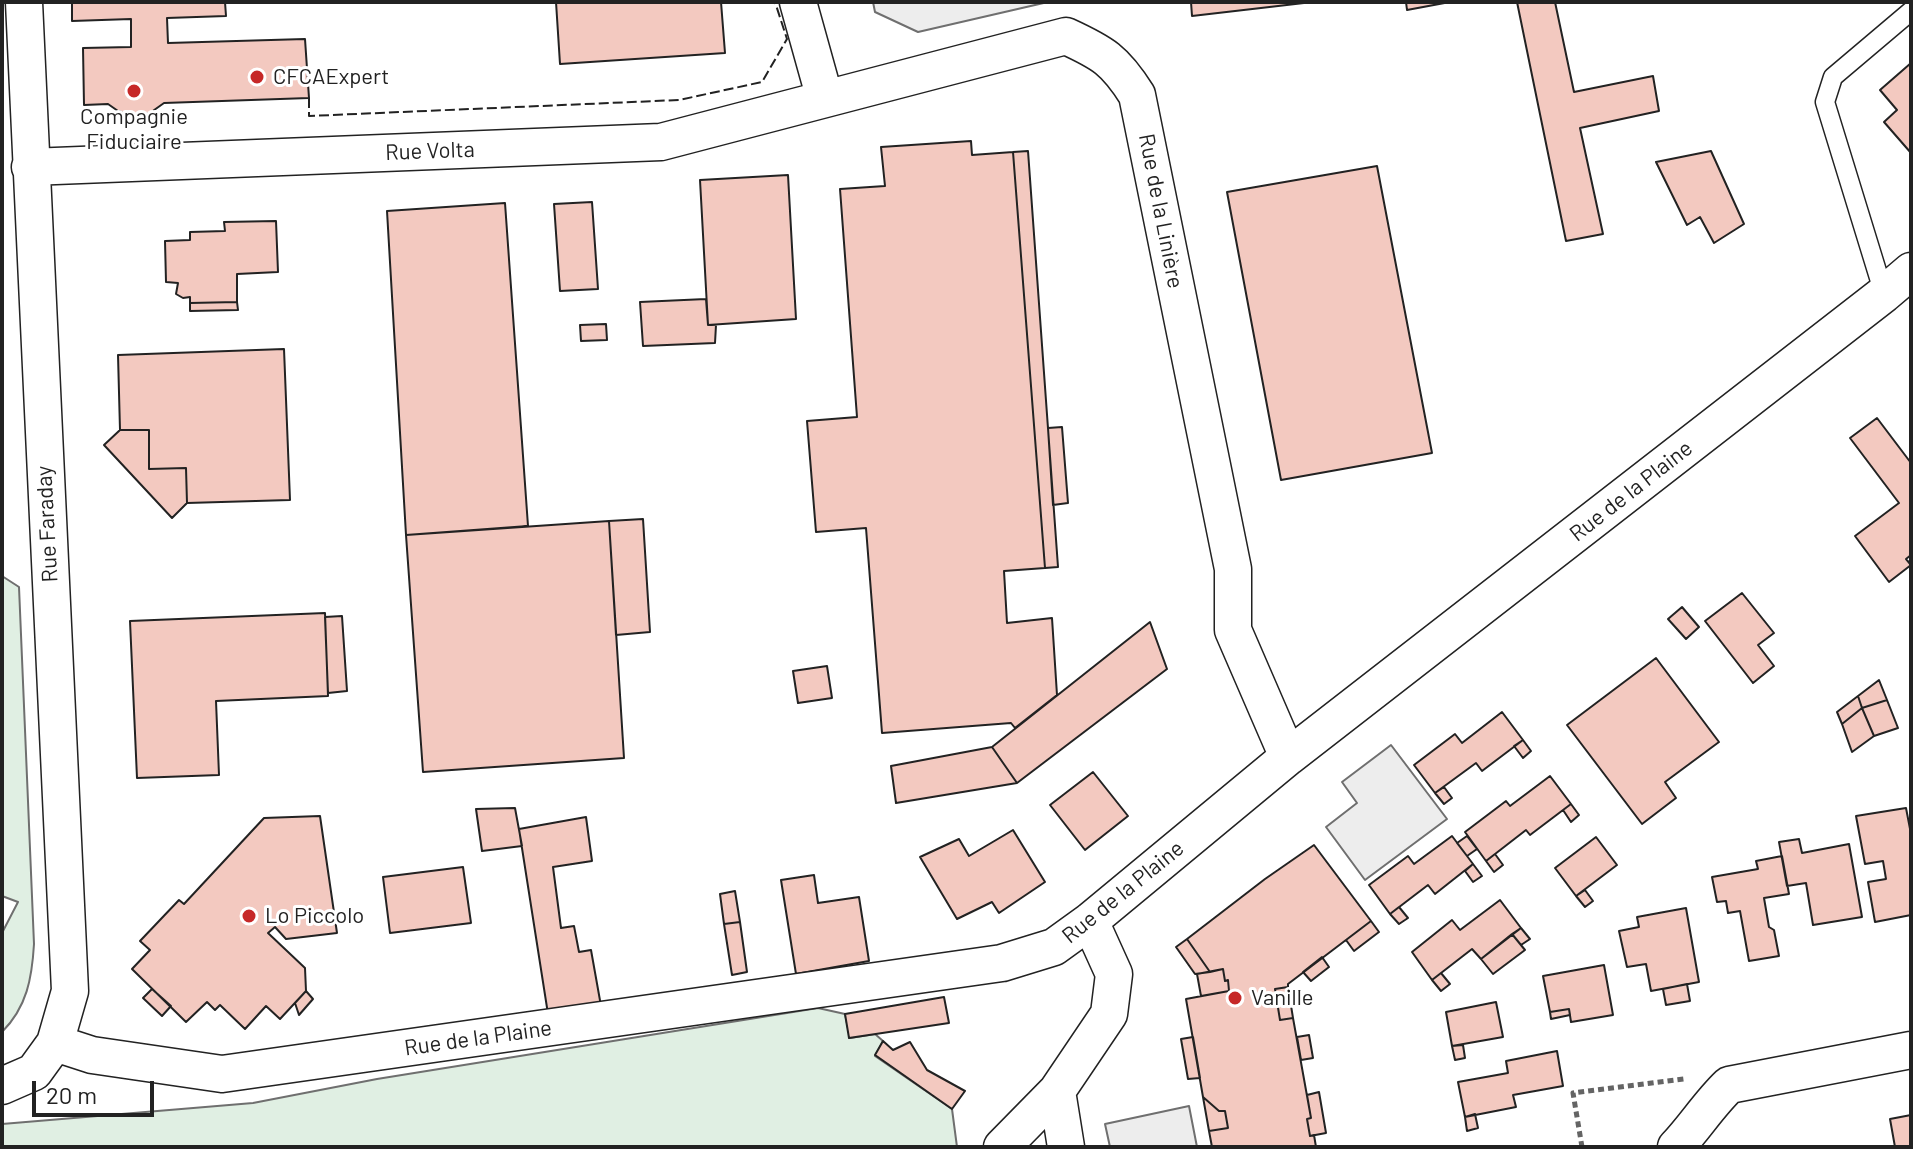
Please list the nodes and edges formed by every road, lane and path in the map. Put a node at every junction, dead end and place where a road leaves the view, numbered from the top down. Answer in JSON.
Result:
{"nodes":[{"id":1,"x":24,"y":2,"type":"edge"},
{"id":2,"x":798,"y":2,"type":"edge"},
{"id":3,"x":1911,"y":11,"type":"edge"},
{"id":4,"x":825,"y":99,"type":"junction"},
{"id":5,"x":30,"y":167,"type":"junction"},
{"id":6,"x":1911,"y":271,"type":"edge"},
{"id":7,"x":1884,"y":294,"type":"junction"},
{"id":8,"x":1288,"y":757,"type":"junction"},
{"id":9,"x":1090,"y":921,"type":"junction"},
{"id":10,"x":55,"y":1043,"type":"junction"},
{"id":11,"x":1911,"y":1050,"type":"edge"},
{"id":12,"x":1729,"y":1085,"type":"junction"},
{"id":13,"x":2,"y":1086,"type":"edge"},
{"id":14,"x":1057,"y":1091,"type":"junction"},
{"id":15,"x":1002,"y":1147,"type":"edge"},
{"id":16,"x":1066,"y":1147,"type":"edge"},
{"id":17,"x":1582,"y":1147,"type":"edge"},
{"id":18,"x":1676,"y":1147,"type":"edge"}],
"edges":[{"from":1,"to":5,"type":"street","name":"Rue Faraday"},
{"from":2,"to":4,"type":"street"},
{"from":3,"to":7,"type":"lane"},
{"from":4,"to":5,"type":"street","name":"Rue Volta"},
{"from":4,"to":8,"type":"street","name":"Rue de la Linière"},
{"from":5,"to":10,"type":"street","name":"Rue Faraday"},
{"from":6,"to":7,"type":"street","name":"Rue de la Plaine"},
{"from":7,"to":8,"type":"street","name":"Rue de la Plaine"},
{"from":8,"to":9,"type":"street","name":"Rue de la Plaine"},
{"from":9,"to":10,"type":"street","name":"Rue de la Plaine"},
{"from":9,"to":14,"type":"street"},
{"from":10,"to":13,"type":"street"},
{"from":11,"to":12,"type":"street"},
{"from":12,"to":17,"type":"path"},
{"from":12,"to":18,"type":"street"},
{"from":14,"to":15,"type":"street"},
{"from":14,"to":16,"type":"street"}]}
